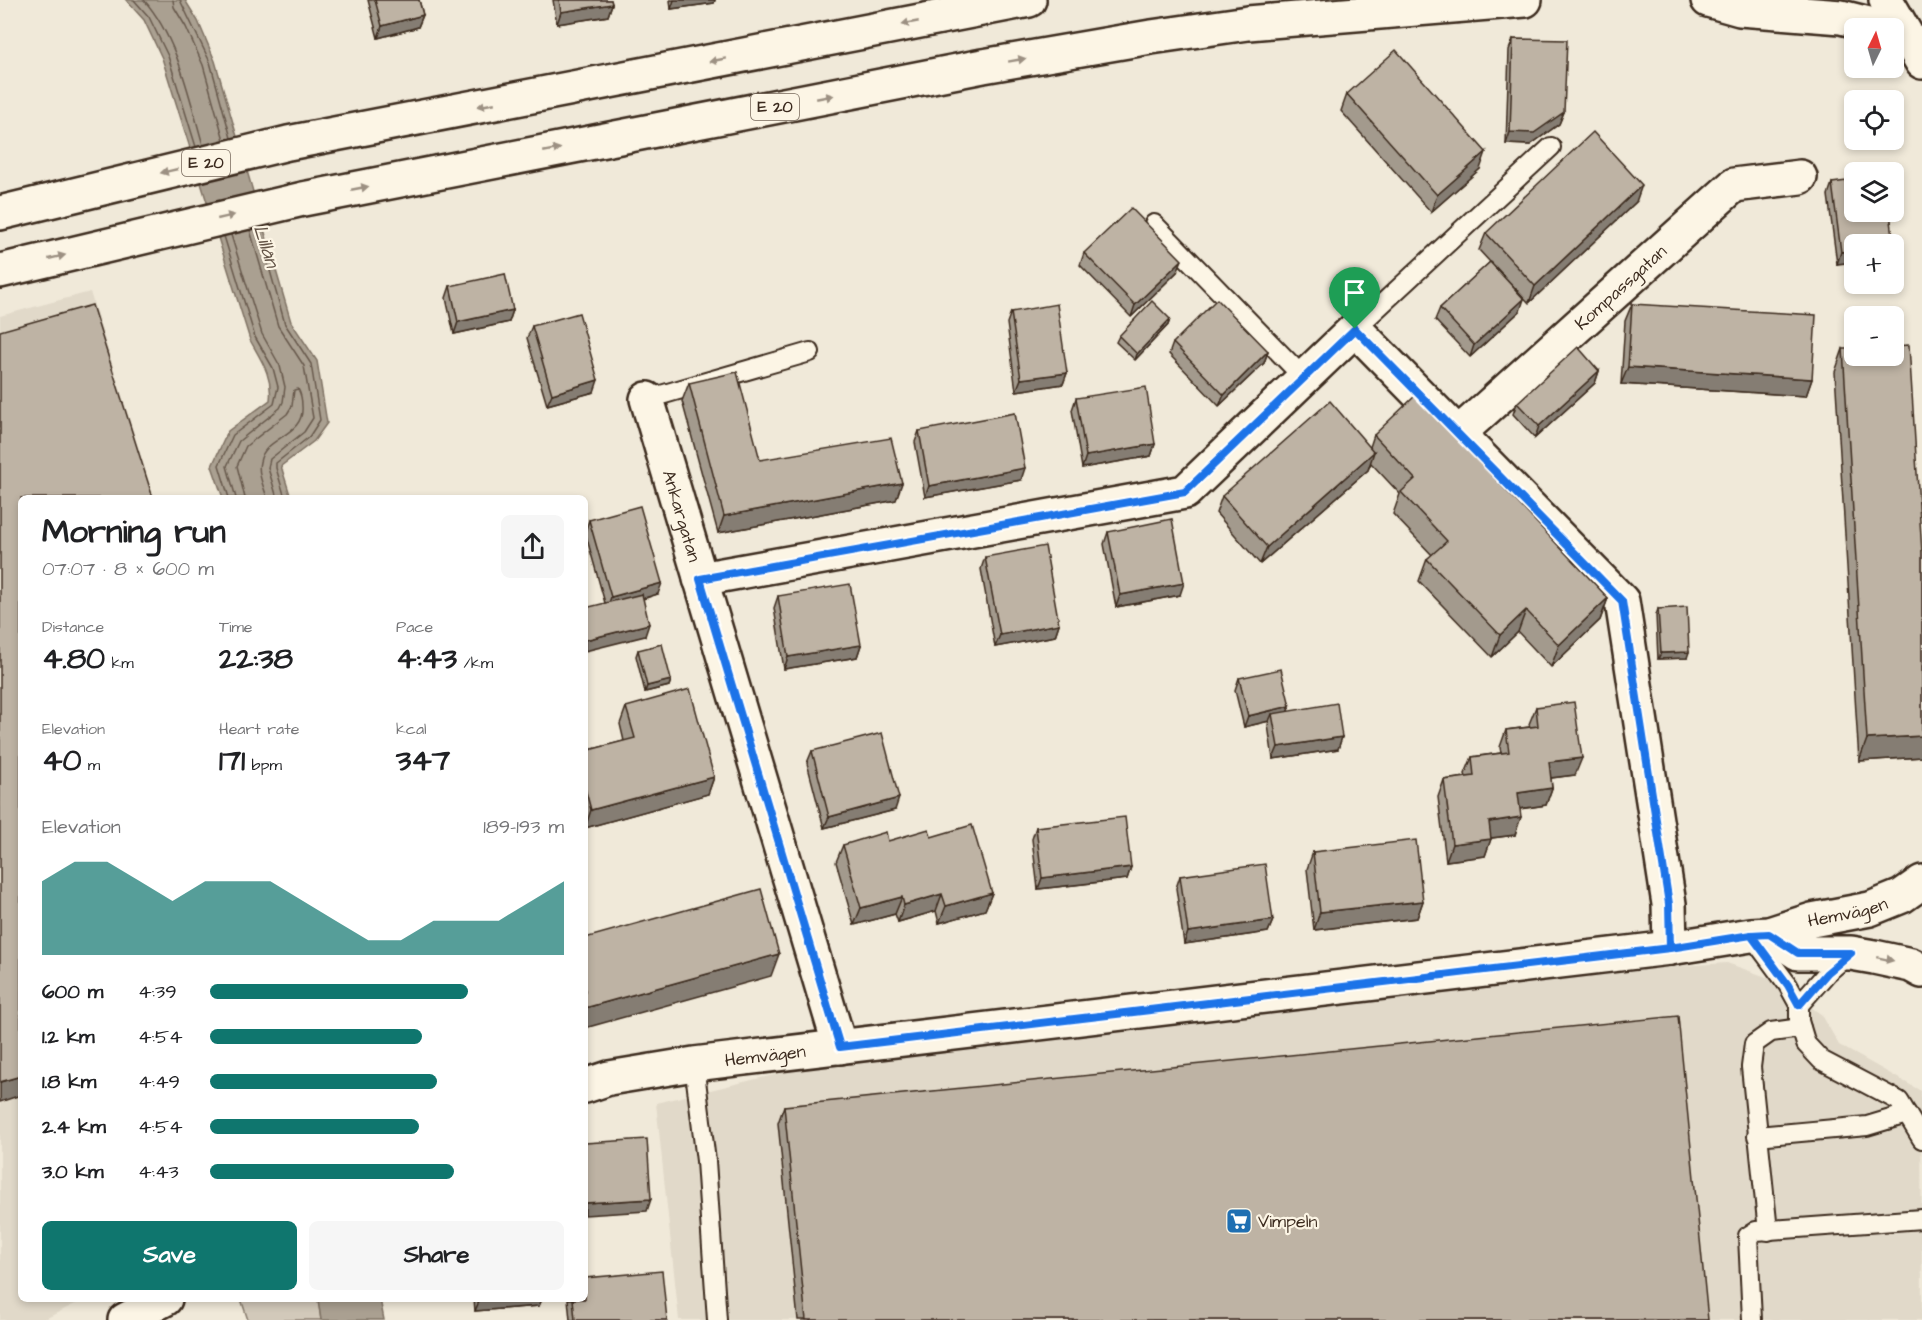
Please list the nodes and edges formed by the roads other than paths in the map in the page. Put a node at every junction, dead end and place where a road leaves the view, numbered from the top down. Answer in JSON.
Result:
{"nodes":[{"id":1,"x":1029,"y":0,"type":"edge"},
{"id":2,"x":1525,"y":0,"type":"edge"},
{"id":3,"x":1708,"y":0,"type":"edge"},
{"id":4,"x":1886,"y":0,"type":"edge"},
{"id":5,"x":1844,"y":18,"type":"edge"},
{"id":6,"x":1893,"y":18,"type":"edge"},
{"id":7,"x":1551,"y":147,"type":"dead end"},
{"id":8,"x":1800,"y":177,"type":"dead end"},
{"id":9,"x":0,"y":213,"type":"edge"},
{"id":10,"x":1154,"y":224,"type":"dead end"},
{"id":11,"x":0,"y":271,"type":"edge"},
{"id":12,"x":1355,"y":329,"type":"junction"},
{"id":13,"x":810,"y":352,"type":"dead end"},
{"id":14,"x":1304,"y":378,"type":"junction"},
{"id":15,"x":647,"y":399,"type":"joint"},
{"id":16,"x":1458,"y":434,"type":"junction"},
{"id":17,"x":700,"y":579,"type":"junction"},
{"id":18,"x":1922,"y":882,"type":"edge"},
{"id":19,"x":1760,"y":935,"type":"junction"},
{"id":20,"x":1670,"y":948,"type":"junction"},
{"id":21,"x":1851,"y":953,"type":"junction"},
{"id":22,"x":1922,"y":971,"type":"edge"},
{"id":23,"x":1799,"y":1005,"type":"junction"},
{"id":24,"x":1801,"y":1028,"type":"junction"},
{"id":25,"x":840,"y":1047,"type":"junction"},
{"id":26,"x":694,"y":1064,"type":"junction"},
{"id":27,"x":588,"y":1085,"type":"edge"},
{"id":28,"x":1907,"y":1114,"type":"junction"},
{"id":29,"x":1757,"y":1136,"type":"junction"},
{"id":30,"x":1922,"y":1139,"type":"edge"},
{"id":31,"x":1922,"y":1219,"type":"edge"},
{"id":32,"x":1768,"y":1231,"type":"junction"},
{"id":33,"x":159,"y":1302,"type":"edge"},
{"id":34,"x":125,"y":1320,"type":"edge"},
{"id":35,"x":717,"y":1320,"type":"edge"},
{"id":36,"x":1752,"y":1320,"type":"edge"}],
"edges":[{"from":1,"to":9,"type":"main road","number":"E 20","one_way":true},
{"from":11,"to":2,"type":"main road","number":"E 20","one_way":true},
{"from":3,"to":5,"type":"main road"},
{"from":4,"to":6,"type":"main road"},
{"from":7,"to":12,"type":"lane"},
{"from":8,"to":16,"type":"main road","name":"Kompassgatan"},
{"from":10,"to":14,"type":"lane"},
{"from":12,"to":14,"type":"main road"},
{"from":12,"to":16,"type":"main road"},
{"from":13,"to":15,"type":"lane"},
{"from":14,"to":17,"type":"main road"},
{"from":15,"to":17,"type":"main road","name":"Ankargatan"},
{"from":16,"to":20,"type":"main road"},
{"from":17,"to":25,"type":"main road","name":"Ankargatan"},
{"from":18,"to":19,"type":"main road","name":"Hemvägen"},
{"from":19,"to":20,"type":"main road","name":"Hemvägen"},
{"from":19,"to":21,"type":"main road","name":"Hemvägen"},
{"from":19,"to":23,"type":"lane"},
{"from":20,"to":25,"type":"main road","name":"Hemvägen"},
{"from":21,"to":22,"type":"main road","name":"Hemvägen","one_way":true},
{"from":21,"to":23,"type":"lane"},
{"from":23,"to":24,"type":"lane"},
{"from":24,"to":28,"type":"lane"},
{"from":24,"to":29,"type":"lane"},
{"from":25,"to":26,"type":"main road","name":"Hemvägen"},
{"from":26,"to":27,"type":"main road","name":"Hemvägen"},
{"from":26,"to":35,"type":"lane"},
{"from":28,"to":29,"type":"lane"},
{"from":28,"to":30,"type":"lane"},
{"from":29,"to":32,"type":"lane"},
{"from":31,"to":32,"type":"lane"},
{"from":32,"to":36,"type":"lane"},
{"from":33,"to":34,"type":"main road"}]}
